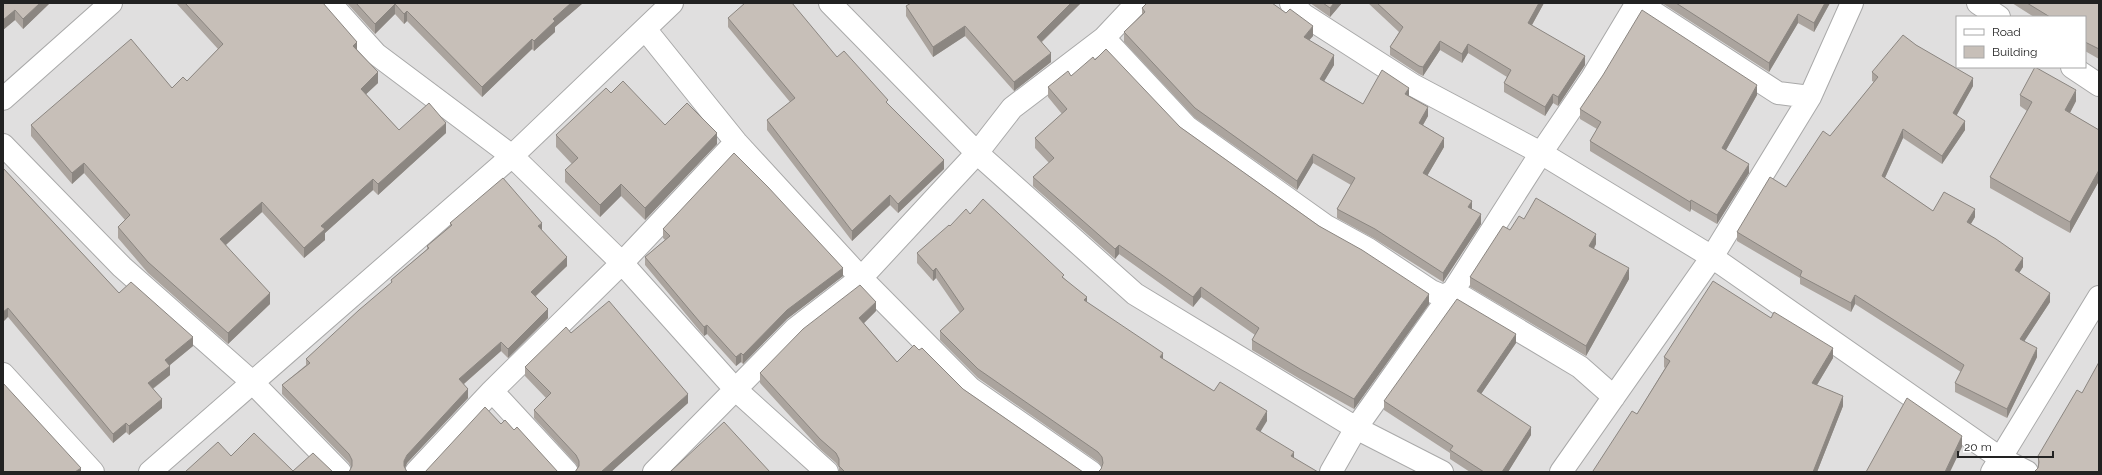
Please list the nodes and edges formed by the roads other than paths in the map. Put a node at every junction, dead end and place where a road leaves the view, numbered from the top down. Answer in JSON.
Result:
{"nodes":[{"id":1,"x":111,"y":3,"type":"edge"},
{"id":2,"x":330,"y":3,"type":"edge"},
{"id":3,"x":672,"y":3,"type":"edge"},
{"id":4,"x":830,"y":3,"type":"edge"},
{"id":5,"x":1137,"y":3,"type":"edge"},
{"id":6,"x":1291,"y":3,"type":"edge"},
{"id":7,"x":1638,"y":3,"type":"edge"},
{"id":8,"x":1852,"y":3,"type":"edge"},
{"id":9,"x":1978,"y":3,"type":"edge"},
{"id":10,"x":1998,"y":16,"type":"edge"},
{"id":11,"x":645,"y":29,"type":"junction"},
{"id":12,"x":1104,"y":38,"type":"junction"},
{"id":13,"x":2074,"y":68,"type":"edge"},
{"id":14,"x":2099,"y":85,"type":"edge"},
{"id":15,"x":1810,"y":97,"type":"junction"},
{"id":16,"x":3,"y":99,"type":"edge"},
{"id":17,"x":736,"y":142,"type":"junction"},
{"id":18,"x":3,"y":145,"type":"edge"},
{"id":19,"x":977,"y":153,"type":"junction"},
{"id":20,"x":1541,"y":153,"type":"junction"},
{"id":21,"x":512,"y":156,"type":"junction"},
{"id":22,"x":1712,"y":257,"type":"junction"},
{"id":23,"x":622,"y":263,"type":"junction"},
{"id":24,"x":861,"y":278,"type":"junction"},
{"id":25,"x":1453,"y":291,"type":"junction"},
{"id":26,"x":2099,"y":297,"type":"edge"},
{"id":27,"x":3,"y":374,"type":"edge"},
{"id":28,"x":251,"y":381,"type":"junction"},
{"id":29,"x":735,"y":389,"type":"junction"},
{"id":30,"x":492,"y":391,"type":"junction"},
{"id":31,"x":1614,"y":397,"type":"junction"},
{"id":32,"x":1356,"y":428,"type":"junction"},
{"id":33,"x":1996,"y":465,"type":"edge"},
{"id":34,"x":93,"y":472,"type":"edge"},
{"id":35,"x":150,"y":472,"type":"edge"},
{"id":36,"x":340,"y":472,"type":"edge"},
{"id":37,"x":416,"y":472,"type":"edge"},
{"id":38,"x":567,"y":472,"type":"edge"},
{"id":39,"x":654,"y":472,"type":"edge"},
{"id":40,"x":827,"y":472,"type":"edge"},
{"id":41,"x":1091,"y":472,"type":"edge"},
{"id":42,"x":1331,"y":472,"type":"edge"},
{"id":43,"x":1442,"y":472,"type":"edge"},
{"id":44,"x":1561,"y":472,"type":"edge"},
{"id":45,"x":2027,"y":472,"type":"edge"}],
"edges":[{"from":1,"to":16,"type":"street"},
{"from":2,"to":21,"type":"street"},
{"from":3,"to":11,"type":"street"},
{"from":4,"to":19,"type":"street"},
{"from":5,"to":12,"type":"street"},
{"from":6,"to":20,"type":"street"},
{"from":7,"to":15,"type":"street"},
{"from":7,"to":20,"type":"street"},
{"from":8,"to":15,"type":"street"},
{"from":9,"to":10,"type":"street"},
{"from":11,"to":17,"type":"street"},
{"from":11,"to":21,"type":"street"},
{"from":12,"to":19,"type":"street"},
{"from":12,"to":25,"type":"street"},
{"from":13,"to":14,"type":"street"},
{"from":15,"to":22,"type":"street"},
{"from":17,"to":23,"type":"street"},
{"from":17,"to":24,"type":"street"},
{"from":18,"to":28,"type":"street"},
{"from":19,"to":24,"type":"street"},
{"from":19,"to":32,"type":"street"},
{"from":20,"to":22,"type":"street"},
{"from":20,"to":25,"type":"street"},
{"from":21,"to":23,"type":"street"},
{"from":21,"to":28,"type":"street"},
{"from":22,"to":31,"type":"street"},
{"from":22,"to":33,"type":"street"},
{"from":23,"to":29,"type":"street"},
{"from":23,"to":30,"type":"street"},
{"from":24,"to":29,"type":"street"},
{"from":24,"to":41,"type":"street"},
{"from":25,"to":31,"type":"street"},
{"from":25,"to":32,"type":"street"},
{"from":26,"to":33,"type":"street"},
{"from":27,"to":34,"type":"street"},
{"from":28,"to":35,"type":"street"},
{"from":28,"to":36,"type":"street"},
{"from":29,"to":39,"type":"street"},
{"from":29,"to":40,"type":"street"},
{"from":30,"to":37,"type":"street"},
{"from":30,"to":38,"type":"street"},
{"from":31,"to":44,"type":"street"},
{"from":32,"to":42,"type":"street"},
{"from":32,"to":43,"type":"street"},
{"from":33,"to":45,"type":"street"}]}
